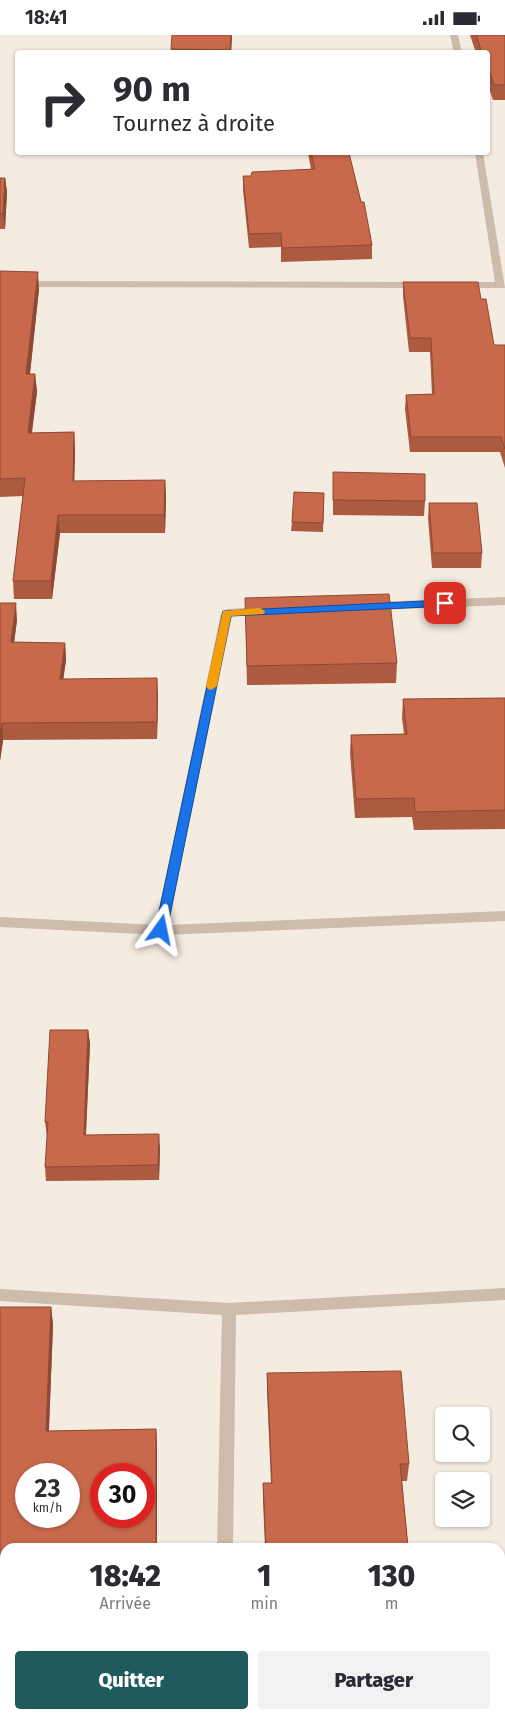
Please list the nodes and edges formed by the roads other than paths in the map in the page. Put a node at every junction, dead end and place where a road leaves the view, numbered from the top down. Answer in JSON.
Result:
{"nodes":[{"id":1,"x":454,"y":35,"type":"edge"},
{"id":2,"x":457,"y":50,"type":"edge"},
{"id":3,"x":479,"y":155,"type":"edge"},
{"id":4,"x":0,"y":284,"type":"edge"},
{"id":5,"x":430,"y":285,"type":"edge"},
{"id":6,"x":450,"y":285,"type":"edge"},
{"id":7,"x":502,"y":285,"type":"edge"},
{"id":8,"x":505,"y":601,"type":"edge"},
{"id":9,"x":366,"y":607,"type":"edge"},
{"id":10,"x":276,"y":611,"type":"edge"},
{"id":11,"x":505,"y":916,"type":"edge"},
{"id":12,"x":0,"y":923,"type":"edge"},
{"id":13,"x":161,"y":930,"type":"junction"},
{"id":14,"x":505,"y":1294,"type":"edge"},
{"id":15,"x":0,"y":1295,"type":"edge"},
{"id":16,"x":228,"y":1309,"type":"junction"},
{"id":17,"x":225,"y":1543,"type":"edge"}],
"edges":[{"from":1,"to":2,"type":"street"},
{"from":3,"to":7,"type":"street"},
{"from":4,"to":5,"type":"street"},
{"from":6,"to":7,"type":"street"},
{"from":8,"to":9,"type":"street"},
{"from":10,"to":13,"type":"street"},
{"from":11,"to":13,"type":"street"},
{"from":12,"to":13,"type":"street"},
{"from":14,"to":16,"type":"street"},
{"from":15,"to":16,"type":"street"},
{"from":16,"to":17,"type":"street"}]}
